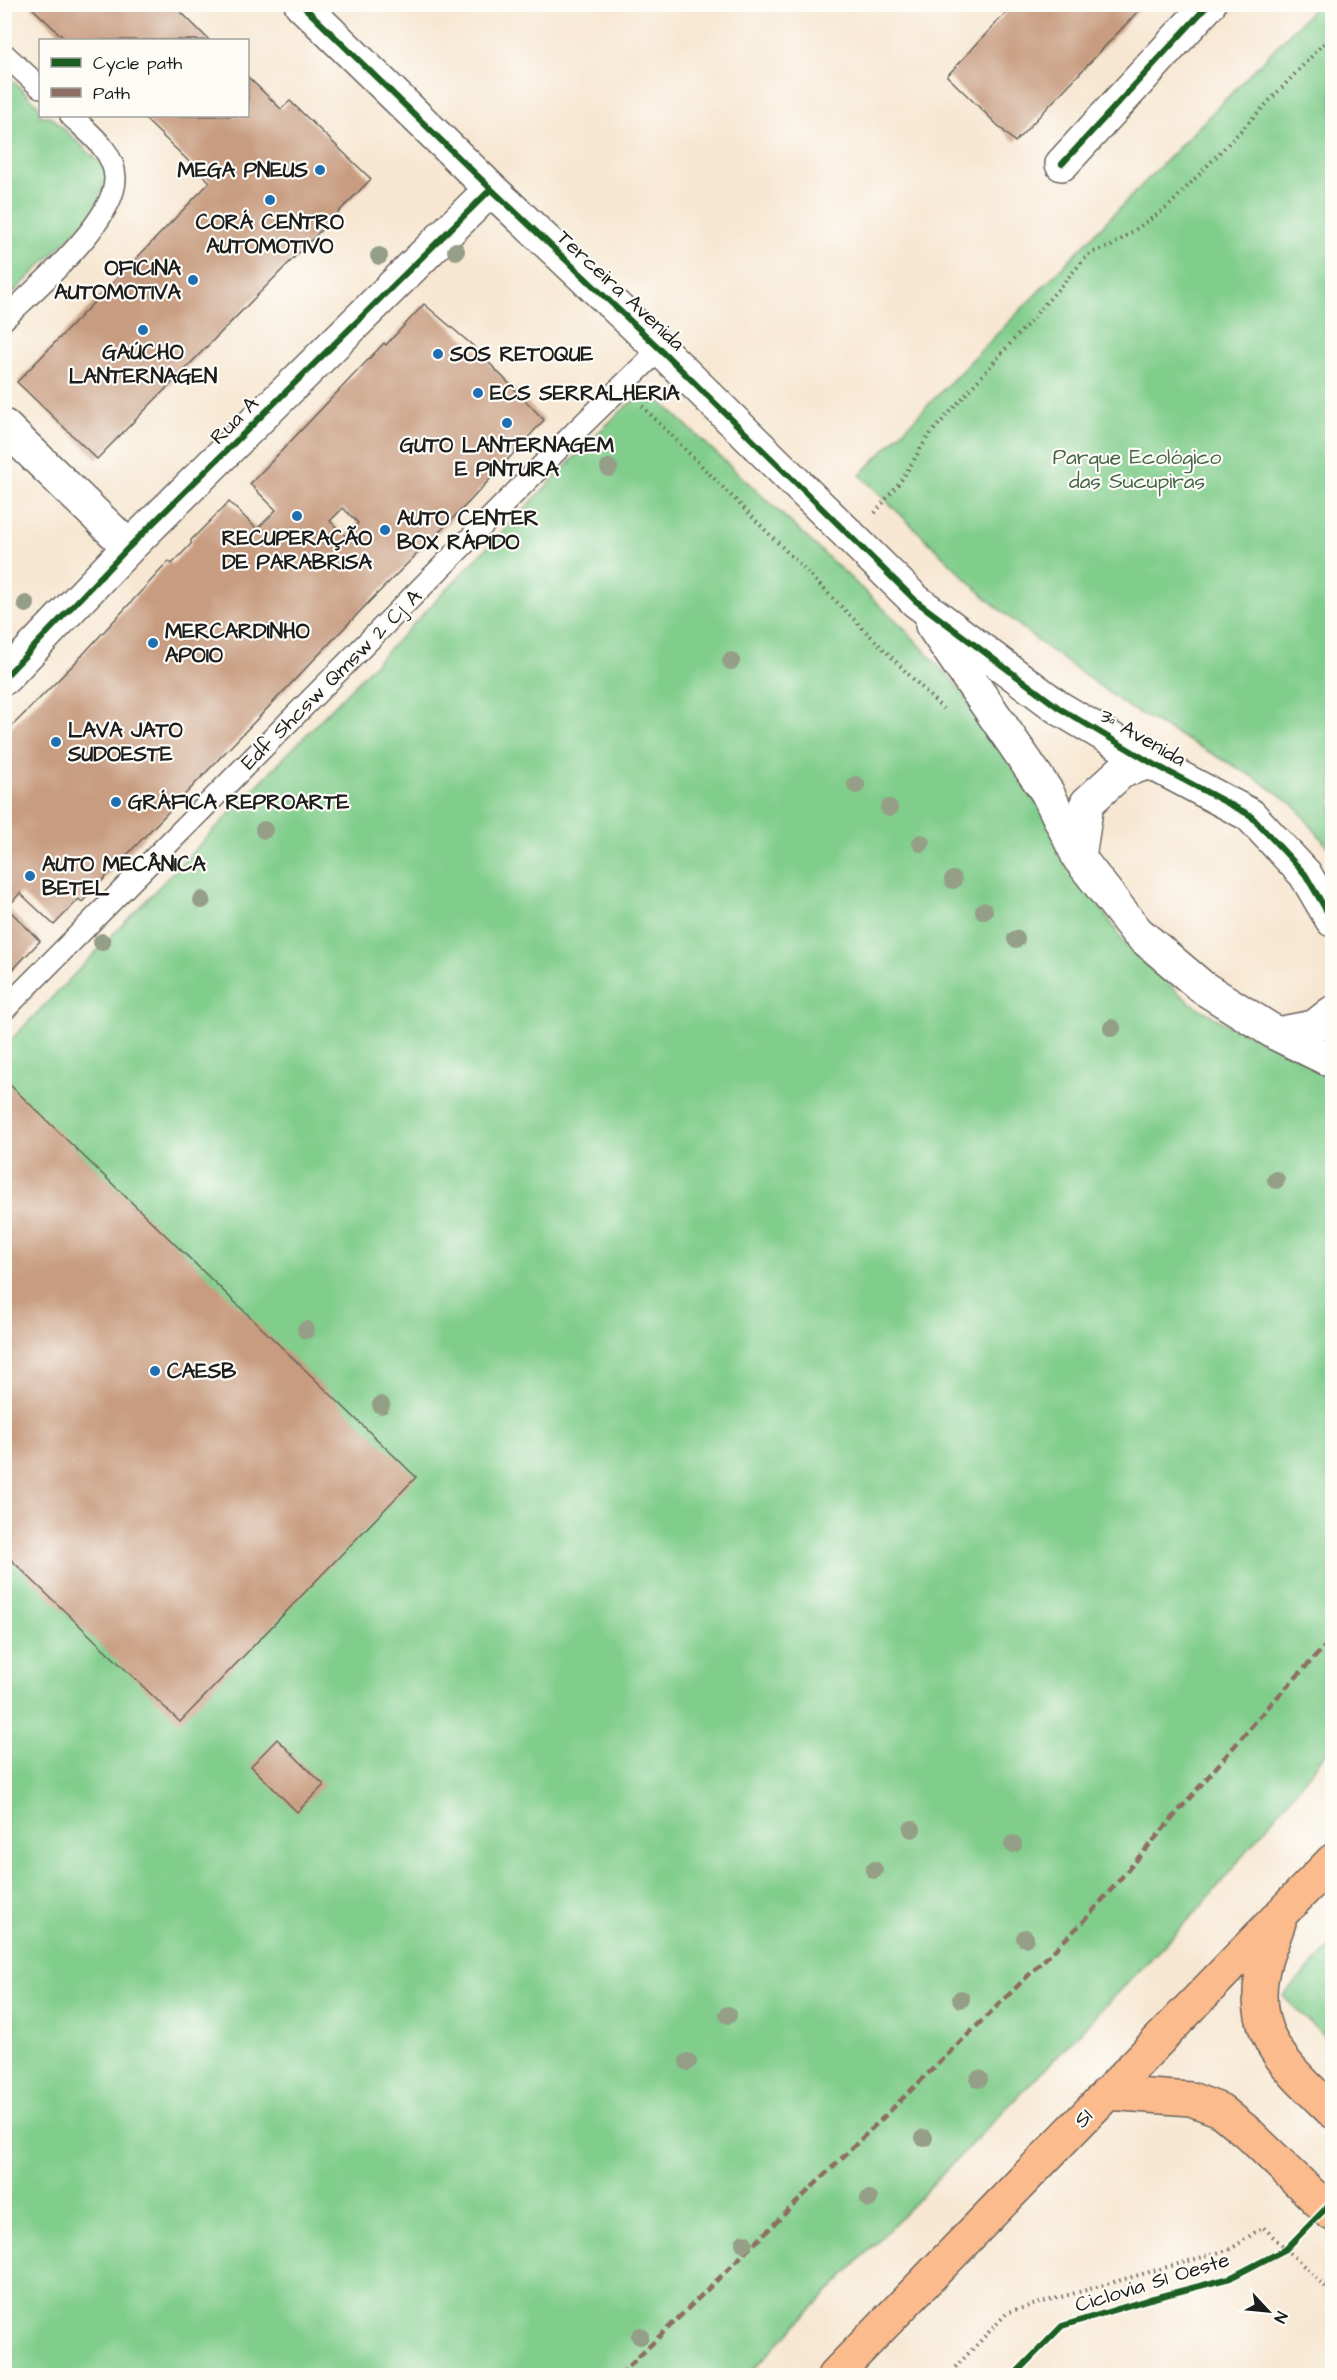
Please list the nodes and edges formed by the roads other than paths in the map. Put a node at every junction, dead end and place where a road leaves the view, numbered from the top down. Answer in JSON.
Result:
{"nodes":[{"id":1,"x":301,"y":4,"type":"edge"},
{"id":2,"x":1209,"y":4,"type":"edge"},
{"id":3,"x":4,"y":54,"type":"edge"},
{"id":4,"x":39,"y":86,"type":"edge"},
{"id":5,"x":72,"y":117,"type":"edge"},
{"id":6,"x":1062,"y":165,"type":"dead end"},
{"id":7,"x":491,"y":189,"type":"junction"},
{"id":8,"x":4,"y":319,"type":"edge"},
{"id":9,"x":660,"y":349,"type":"junction"},
{"id":10,"x":4,"y":426,"type":"edge"},
{"id":11,"x":129,"y":547,"type":"junction"},
{"id":12,"x":916,"y":601,"type":"junction"},
{"id":13,"x":4,"y":678,"type":"edge"},
{"id":14,"x":1150,"y":762,"type":"junction"},
{"id":15,"x":1079,"y":858,"type":"junction"},
{"id":16,"x":1332,"y":920,"type":"edge"},
{"id":17,"x":4,"y":1010,"type":"edge"},
{"id":18,"x":1332,"y":1013,"type":"edge"},
{"id":19,"x":1277,"y":1034,"type":"junction"},
{"id":20,"x":1332,"y":1061,"type":"edge"},
{"id":21,"x":1332,"y":1861,"type":"edge"},
{"id":22,"x":1283,"y":1912,"type":"junction"},
{"id":23,"x":1107,"y":2093,"type":"junction"},
{"id":24,"x":1332,"y":2111,"type":"edge"},
{"id":25,"x":1330,"y":2211,"type":"edge"},
{"id":26,"x":834,"y":2376,"type":"edge"}],
"edges":[{"from":1,"to":7,"type":"street","name":"Terceira Avenida"},
{"from":2,"to":6,"type":"street"},
{"from":3,"to":4,"type":"lane"},
{"from":5,"to":8,"type":"lane"},
{"from":7,"to":9,"type":"street","name":"Terceira Avenida"},
{"from":7,"to":11,"type":"street","name":"Rua A"},
{"from":9,"to":12,"type":"street","name":"Terceira Avenida"},
{"from":9,"to":17,"type":"lane","name":"Edf Shcsw Qmsw 2 Cj A"},
{"from":10,"to":11,"type":"street"},
{"from":11,"to":13,"type":"street","name":"Rua A"},
{"from":12,"to":14,"type":"street","name":"3ª Avenida"},
{"from":12,"to":15,"type":"street"},
{"from":14,"to":15,"type":"street"},
{"from":14,"to":16,"type":"street","name":"3ª Avenida"},
{"from":15,"to":19,"type":"street"},
{"from":18,"to":19,"type":"street"},
{"from":19,"to":20,"type":"street"},
{"from":21,"to":22,"type":"highway","name":"S1"},
{"from":22,"to":23,"type":"highway","name":"S1"},
{"from":22,"to":24,"type":"highway"},
{"from":23,"to":25,"type":"highway"},
{"from":23,"to":26,"type":"highway","name":"S1"}]}
